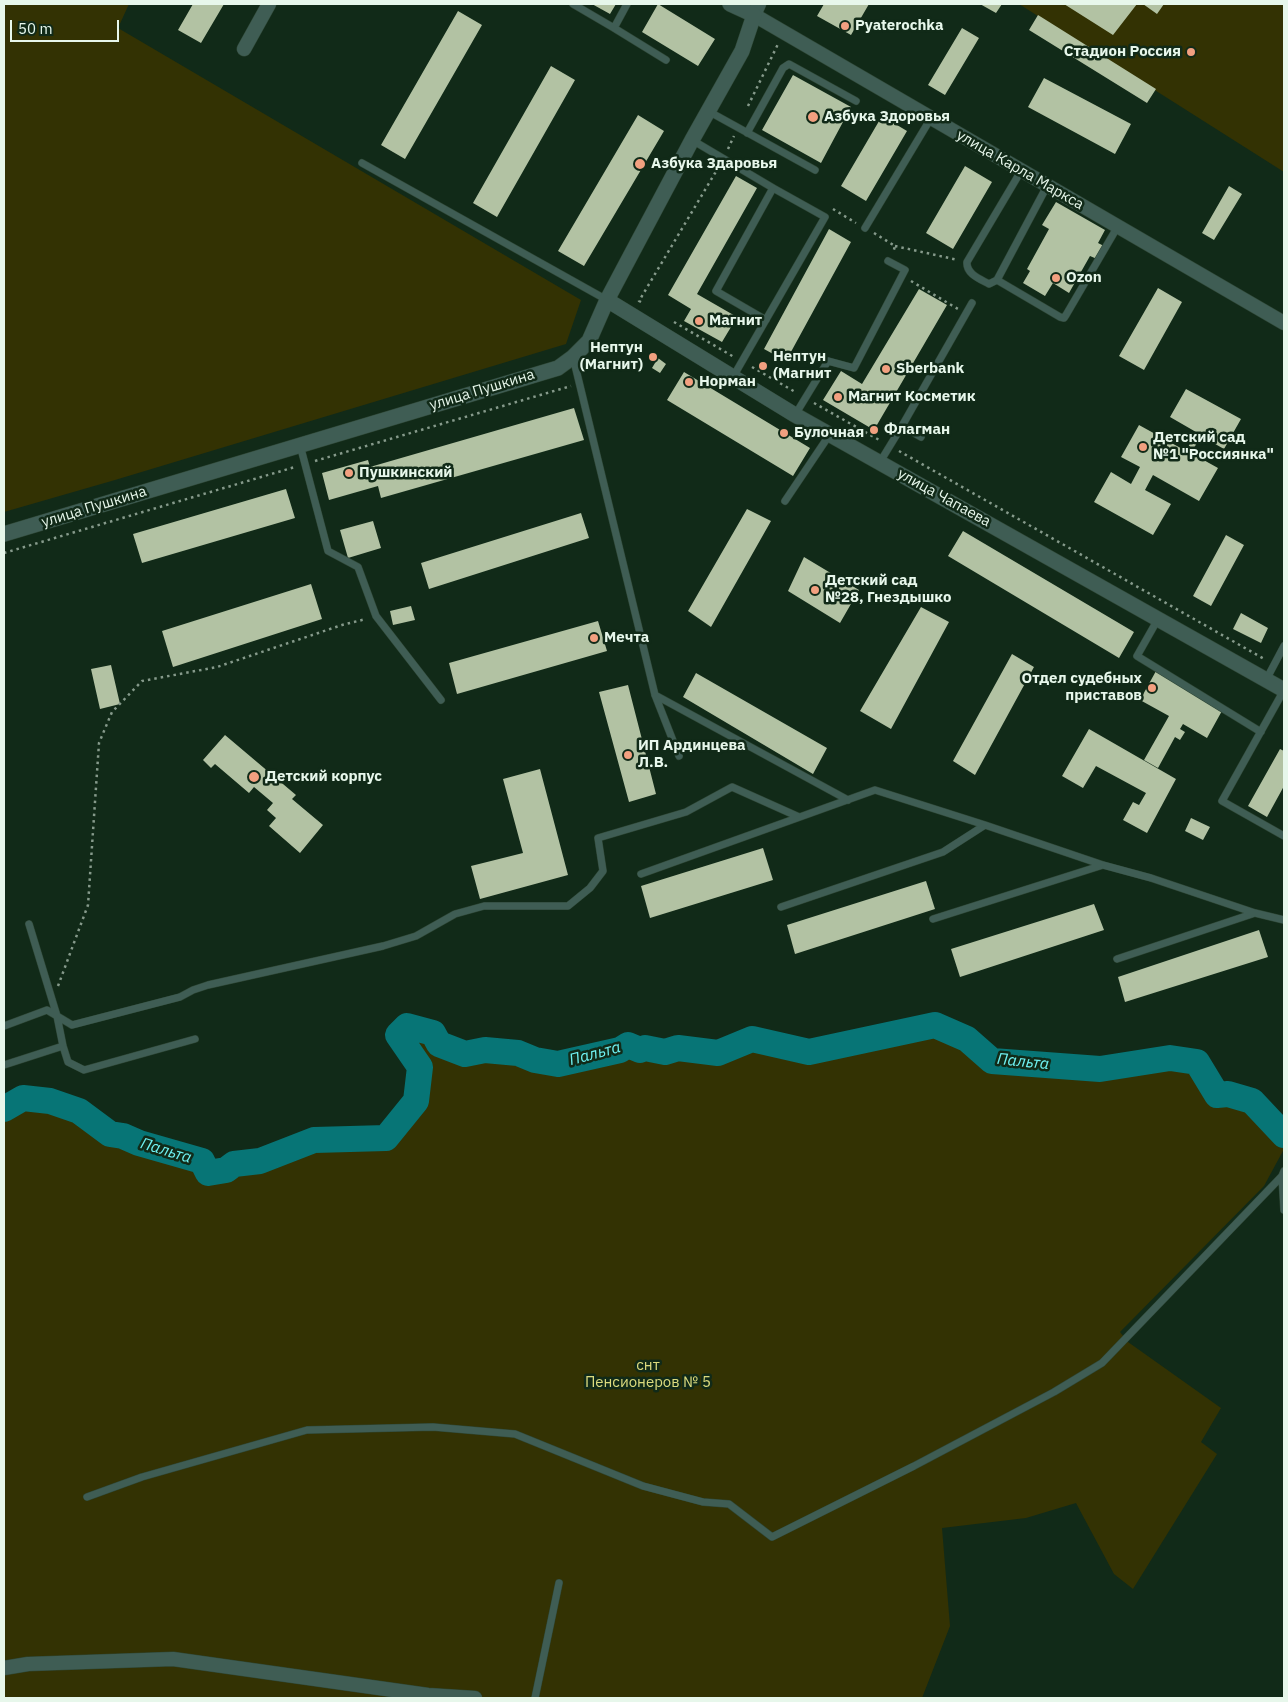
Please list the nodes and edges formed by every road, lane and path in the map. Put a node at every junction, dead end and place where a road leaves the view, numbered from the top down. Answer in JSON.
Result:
{"nodes":[{"id":1,"x":269,"y":4,"type":"edge"},
{"id":2,"x":573,"y":4,"type":"edge"},
{"id":3,"x":627,"y":4,"type":"edge"},
{"id":4,"x":730,"y":4,"type":"edge"},
{"id":5,"x":756,"y":9,"type":"edge"},
{"id":6,"x":614,"y":28,"type":"junction"},
{"id":7,"x":783,"y":32,"type":"junction"},
{"id":8,"x":244,"y":48,"type":"dead end"},
{"id":9,"x":666,"y":60,"type":"dead end"},
{"id":10,"x":856,"y":101,"type":"dead end"},
{"id":11,"x":708,"y":111,"type":"junction"},
{"id":12,"x":931,"y":118,"type":"junction"},
{"id":13,"x":738,"y":128,"type":"junction"},
{"id":14,"x":747,"y":133,"type":"junction"},
{"id":15,"x":692,"y":140,"type":"junction"},
{"id":16,"x":724,"y":158,"type":"junction"},
{"id":17,"x":362,"y":163,"type":"dead end"},
{"id":18,"x":814,"y":170,"type":"dead end"},
{"id":19,"x":1021,"y":170,"type":"junction"},
{"id":20,"x":1047,"y":186,"type":"junction"},
{"id":21,"x":773,"y":188,"type":"junction"},
{"id":22,"x":1118,"y":226,"type":"junction"},
{"id":23,"x":865,"y":228,"type":"dead end"},
{"id":24,"x":895,"y":246,"type":"dead end"},
{"id":25,"x":888,"y":261,"type":"dead end"},
{"id":26,"x":967,"y":262,"type":"junction"},
{"id":27,"x":902,"y":276,"type":"junction"},
{"id":28,"x":997,"y":280,"type":"junction"},
{"id":29,"x":607,"y":300,"type":"junction"},
{"id":30,"x":972,"y":303,"type":"dead end"},
{"id":31,"x":647,"y":306,"type":"dead end"},
{"id":32,"x":966,"y":313,"type":"junction"},
{"id":33,"x":671,"y":320,"type":"dead end"},
{"id":34,"x":766,"y":320,"type":"junction"},
{"id":35,"x":1284,"y":322,"type":"edge"},
{"id":36,"x":573,"y":357,"type":"junction"},
{"id":37,"x":742,"y":362,"type":"junction"},
{"id":38,"x":734,"y":377,"type":"junction"},
{"id":39,"x":580,"y":384,"type":"junction"},
{"id":40,"x":806,"y":398,"type":"junction"},
{"id":41,"x":795,"y":415,"type":"junction"},
{"id":42,"x":902,"y":426,"type":"junction"},
{"id":43,"x":830,"y":434,"type":"junction"},
{"id":44,"x":921,"y":437,"type":"dead end"},
{"id":45,"x":300,"y":445,"type":"junction"},
{"id":46,"x":890,"y":446,"type":"junction"},
{"id":47,"x":880,"y":462,"type":"junction"},
{"id":48,"x":306,"y":464,"type":"junction"},
{"id":49,"x":785,"y":501,"type":"dead end"},
{"id":50,"x":4,"y":534,"type":"edge"},
{"id":51,"x":4,"y":553,"type":"edge"},
{"id":52,"x":376,"y":616,"type":"junction"},
{"id":53,"x":1158,"y":619,"type":"junction"},
{"id":54,"x":1284,"y":646,"type":"edge"},
{"id":55,"x":1274,"y":665,"type":"junction"},
{"id":56,"x":1266,"y":680,"type":"junction"},
{"id":57,"x":1284,"y":690,"type":"edge"},
{"id":58,"x":656,"y":695,"type":"junction"},
{"id":59,"x":441,"y":700,"type":"dead end"},
{"id":60,"x":1261,"y":732,"type":"junction"},
{"id":61,"x":679,"y":756,"type":"dead end"},
{"id":62,"x":848,"y":800,"type":"junction"},
{"id":63,"x":799,"y":817,"type":"junction"},
{"id":64,"x":985,"y":825,"type":"junction"},
{"id":65,"x":1284,"y":836,"type":"edge"},
{"id":66,"x":1103,"y":865,"type":"junction"},
{"id":67,"x":641,"y":874,"type":"dead end"},
{"id":68,"x":781,"y":907,"type":"dead end"},
{"id":69,"x":1255,"y":912,"type":"junction"},
{"id":70,"x":933,"y":919,"type":"dead end"},
{"id":71,"x":1284,"y":920,"type":"edge"},
{"id":72,"x":29,"y":924,"type":"dead end"},
{"id":73,"x":1117,"y":959,"type":"dead end"},
{"id":74,"x":53,"y":1001,"type":"junction"},
{"id":75,"x":57,"y":1016,"type":"junction"},
{"id":76,"x":4,"y":1026,"type":"edge"},
{"id":77,"x":195,"y":1039,"type":"dead end"},
{"id":78,"x":63,"y":1046,"type":"junction"},
{"id":79,"x":4,"y":1065,"type":"edge"},
{"id":80,"x":1283,"y":1174,"type":"edge"},
{"id":81,"x":1284,"y":1210,"type":"edge"},
{"id":82,"x":87,"y":1497,"type":"dead end"},
{"id":83,"x":559,"y":1583,"type":"dead end"},
{"id":84,"x":4,"y":1668,"type":"edge"},
{"id":85,"x":475,"y":1698,"type":"edge"},
{"id":86,"x":535,"y":1698,"type":"edge"}],
"edges":[{"from":1,"to":8,"type":"street"},
{"from":2,"to":6,"type":"lane"},
{"from":3,"to":6,"type":"lane"},
{"from":4,"to":5,"type":"street","name":"улица Карла Маркса"},
{"from":5,"to":7,"type":"street","name":"улица Карла Маркса"},
{"from":5,"to":11,"type":"street","name":"улица Пушкина"},
{"from":6,"to":9,"type":"lane"},
{"from":7,"to":12,"type":"street","name":"улица Карла Маркса"},
{"from":7,"to":13,"type":"path"},
{"from":10,"to":14,"type":"lane"},
{"from":11,"to":13,"type":"lane"},
{"from":11,"to":15,"type":"street","name":"улица Пушкина"},
{"from":12,"to":19,"type":"street","name":"улица Карла Маркса"},
{"from":12,"to":23,"type":"lane"},
{"from":13,"to":14,"type":"lane"},
{"from":13,"to":16,"type":"path"},
{"from":14,"to":18,"type":"lane"},
{"from":15,"to":16,"type":"lane"},
{"from":15,"to":29,"type":"street","name":"улица Пушкина"},
{"from":16,"to":21,"type":"lane"},
{"from":16,"to":31,"type":"path"},
{"from":17,"to":29,"type":"lane"},
{"from":19,"to":20,"type":"street","name":"улица Карла Маркса"},
{"from":19,"to":26,"type":"lane"},
{"from":20,"to":22,"type":"street","name":"улица Карла Маркса"},
{"from":20,"to":28,"type":"lane"},
{"from":21,"to":34,"type":"lane"},
{"from":21,"to":34,"type":"lane"},
{"from":22,"to":28,"type":"lane"},
{"from":22,"to":35,"type":"street","name":"улица Карла Маркса"},
{"from":24,"to":26,"type":"path"},
{"from":25,"to":27,"type":"lane"},
{"from":26,"to":28,"type":"lane"},
{"from":27,"to":32,"type":"path"},
{"from":27,"to":40,"type":"lane"},
{"from":29,"to":36,"type":"street","name":"улица Пушкина"},
{"from":29,"to":38,"type":"street","name":"улица Чапаева"},
{"from":30,"to":32,"type":"lane"},
{"from":32,"to":42,"type":"lane"},
{"from":33,"to":37,"type":"path"},
{"from":34,"to":37,"type":"lane"},
{"from":36,"to":39,"type":"lane"},
{"from":36,"to":45,"type":"street","name":"улица Пушкина"},
{"from":37,"to":38,"type":"lane"},
{"from":37,"to":40,"type":"path"},
{"from":38,"to":41,"type":"street","name":"улица Чапаева"},
{"from":39,"to":48,"type":"path"},
{"from":39,"to":58,"type":"lane"},
{"from":40,"to":41,"type":"lane"},
{"from":40,"to":46,"type":"path"},
{"from":41,"to":43,"type":"street","name":"улица Чапаева"},
{"from":42,"to":44,"type":"lane"},
{"from":42,"to":46,"type":"lane"},
{"from":43,"to":47,"type":"street","name":"улица Чапаева"},
{"from":43,"to":49,"type":"lane"},
{"from":45,"to":48,"type":"lane"},
{"from":45,"to":50,"type":"street","name":"улица Пушкина"},
{"from":46,"to":47,"type":"lane"},
{"from":46,"to":55,"type":"path"},
{"from":47,"to":53,"type":"street","name":"улица Чапаева"},
{"from":48,"to":51,"type":"path"},
{"from":48,"to":52,"type":"lane"},
{"from":52,"to":59,"type":"lane"},
{"from":52,"to":74,"type":"path"},
{"from":53,"to":56,"type":"street","name":"улица Чапаева"},
{"from":53,"to":60,"type":"lane"},
{"from":54,"to":55,"type":"lane"},
{"from":55,"to":56,"type":"lane"},
{"from":56,"to":57,"type":"street","name":"улица Чапаева"},
{"from":57,"to":60,"type":"lane"},
{"from":58,"to":61,"type":"lane"},
{"from":58,"to":62,"type":"lane"},
{"from":60,"to":65,"type":"lane"},
{"from":62,"to":63,"type":"lane"},
{"from":62,"to":64,"type":"lane"},
{"from":63,"to":67,"type":"lane"},
{"from":63,"to":75,"type":"lane"},
{"from":64,"to":66,"type":"lane"},
{"from":64,"to":68,"type":"lane"},
{"from":66,"to":69,"type":"lane"},
{"from":66,"to":70,"type":"lane"},
{"from":69,"to":71,"type":"lane"},
{"from":69,"to":73,"type":"lane"},
{"from":72,"to":74,"type":"lane"},
{"from":74,"to":75,"type":"lane"},
{"from":75,"to":76,"type":"lane"},
{"from":75,"to":78,"type":"lane"},
{"from":77,"to":78,"type":"lane"},
{"from":78,"to":79,"type":"lane"},
{"from":80,"to":81,"type":"lane"},
{"from":80,"to":82,"type":"lane"},
{"from":83,"to":86,"type":"lane"},
{"from":84,"to":85,"type":"street"}]}
